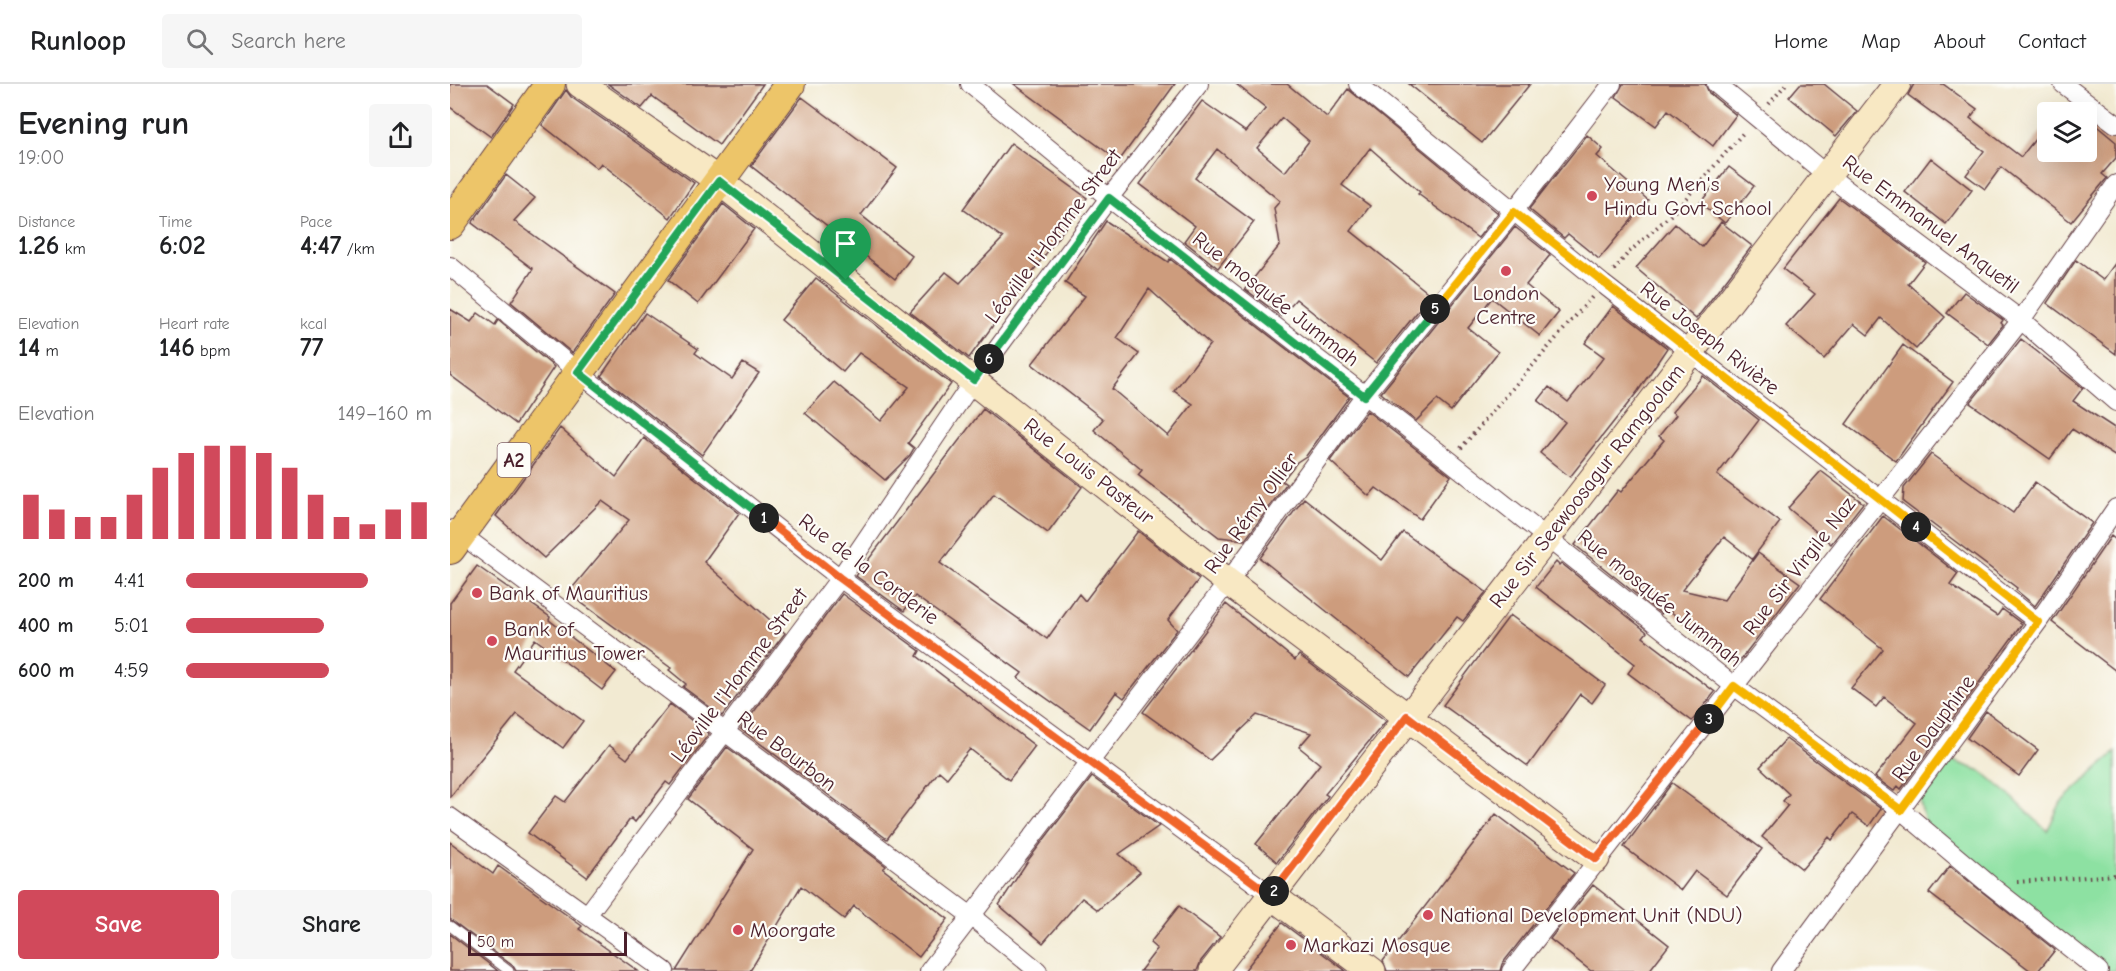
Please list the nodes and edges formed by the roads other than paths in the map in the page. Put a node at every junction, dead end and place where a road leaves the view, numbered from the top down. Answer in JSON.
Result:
{"nodes":[{"id":1,"x":550,"y":84,"type":"edge"},
{"id":2,"x":580,"y":84,"type":"edge"},
{"id":3,"x":790,"y":84,"type":"edge"},
{"id":4,"x":970,"y":84,"type":"edge"},
{"id":5,"x":1199,"y":84,"type":"edge"},
{"id":6,"x":1359,"y":84,"type":"edge"},
{"id":7,"x":1612,"y":84,"type":"edge"},
{"id":8,"x":1716,"y":84,"type":"edge"},
{"id":9,"x":1897,"y":84,"type":"edge"},
{"id":10,"x":2063,"y":84,"type":"edge"},
{"id":11,"x":2116,"y":124,"type":"edge"},
{"id":12,"x":1827,"y":174,"type":"junction"},
{"id":13,"x":719,"y":181,"type":"junction"},
{"id":14,"x":2116,"y":184,"type":"edge"},
{"id":15,"x":1109,"y":198,"type":"junction"},
{"id":16,"x":1514,"y":212,"type":"junction"},
{"id":17,"x":450,"y":224,"type":"edge"},
{"id":18,"x":450,"y":266,"type":"edge"},
{"id":19,"x":2021,"y":320,"type":"junction"},
{"id":20,"x":1692,"y":351,"type":"junction"},
{"id":21,"x":578,"y":372,"type":"junction"},
{"id":22,"x":974,"y":380,"type":"junction"},
{"id":23,"x":1364,"y":396,"type":"junction"},
{"id":24,"x":2116,"y":402,"type":"edge"},
{"id":25,"x":1880,"y":499,"type":"junction"},
{"id":26,"x":2116,"y":508,"type":"edge"},
{"id":27,"x":453,"y":536,"type":"edge"},
{"id":28,"x":1548,"y":538,"type":"junction"},
{"id":29,"x":840,"y":578,"type":"junction"},
{"id":30,"x":1228,"y":582,"type":"junction"},
{"id":31,"x":2038,"y":622,"type":"junction"},
{"id":32,"x":1734,"y":686,"type":"junction"},
{"id":33,"x":1407,"y":716,"type":"junction"},
{"id":34,"x":725,"y":732,"type":"junction"},
{"id":35,"x":1091,"y":761,"type":"junction"},
{"id":36,"x":1901,"y":810,"type":"junction"},
{"id":37,"x":450,"y":817,"type":"edge"},
{"id":38,"x":1596,"y":859,"type":"junction"},
{"id":39,"x":1271,"y":895,"type":"junction"},
{"id":40,"x":588,"y":914,"type":"junction"},
{"id":41,"x":971,"y":916,"type":"junction"},
{"id":42,"x":450,"y":926,"type":"edge"},
{"id":43,"x":509,"y":971,"type":"edge"},
{"id":44,"x":665,"y":971,"type":"edge"},
{"id":45,"x":929,"y":971,"type":"edge"},
{"id":46,"x":1038,"y":971,"type":"edge"},
{"id":47,"x":1214,"y":971,"type":"edge"},
{"id":48,"x":1372,"y":971,"type":"edge"},
{"id":49,"x":1511,"y":971,"type":"edge"},
{"id":50,"x":1781,"y":971,"type":"edge"},
{"id":51,"x":2099,"y":971,"type":"edge"}],
"edges":[{"from":1,"to":17,"type":"main road"},
{"from":2,"to":13,"type":"main road","name":"Rue Louis Pasteur"},
{"from":3,"to":13,"type":"main road","number":"A2"},
{"from":4,"to":15,"type":"street","name":"Rue mosquée Jummah"},
{"from":5,"to":15,"type":"street","name":"Léoville l'Homme Street"},
{"from":6,"to":16,"type":"street","name":"Rue Joseph Rivière"},
{"from":7,"to":16,"type":"street","name":"Rue Rémy Ollier"},
{"from":8,"to":12,"type":"street","name":"Rue Emmanuel Anquetil"},
{"from":9,"to":12,"type":"main road","name":"Rue Sir Seewoosagur Ramgoolam"},
{"from":10,"to":11,"type":"street"},
{"from":12,"to":19,"type":"street","name":"Rue Emmanuel Anquetil"},
{"from":12,"to":20,"type":"main road","name":"Rue Sir Seewoosagur Ramgoolam"},
{"from":13,"to":21,"type":"main road","number":"A2"},
{"from":13,"to":22,"type":"main road","name":"Rue Louis Pasteur"},
{"from":14,"to":19,"type":"street","name":"Rue Sir Virgile Naz"},
{"from":15,"to":22,"type":"street","name":"Léoville l'Homme Street"},
{"from":15,"to":23,"type":"street","name":"Rue mosquée Jummah"},
{"from":16,"to":20,"type":"street","name":"Rue Joseph Rivière"},
{"from":16,"to":23,"type":"street","name":"Rue Rémy Ollier"},
{"from":18,"to":21,"type":"street","name":"Rue de la Corderie"},
{"from":19,"to":24,"type":"street","name":"Rue Emmanuel Anquetil"},
{"from":19,"to":25,"type":"street","name":"Rue Sir Virgile Naz"},
{"from":20,"to":25,"type":"street","name":"Rue Joseph Rivière"},
{"from":20,"to":28,"type":"main road","name":"Rue Sir Seewoosagur Ramgoolam"},
{"from":21,"to":27,"type":"main road","number":"A2"},
{"from":21,"to":29,"type":"street","name":"Rue de la Corderie"},
{"from":22,"to":29,"type":"street","name":"Léoville l'Homme Street"},
{"from":22,"to":30,"type":"main road","name":"Rue Louis Pasteur"},
{"from":23,"to":28,"type":"street","name":"Rue mosquée Jummah"},
{"from":23,"to":30,"type":"street","name":"Rue Rémy Ollier"},
{"from":25,"to":31,"type":"street","name":"Rue Joseph Rivière"},
{"from":25,"to":32,"type":"street","name":"Rue Sir Virgile Naz"},
{"from":26,"to":31,"type":"street","name":"Rue Dauphine"},
{"from":27,"to":34,"type":"street","name":"Rue Bourbon"},
{"from":28,"to":32,"type":"street","name":"Rue mosquée Jummah"},
{"from":28,"to":33,"type":"main road","name":"Rue Sir Seewoosagur Ramgoolam"},
{"from":29,"to":34,"type":"street","name":"Léoville l'Homme Street"},
{"from":29,"to":35,"type":"street","name":"Rue de la Corderie"},
{"from":30,"to":33,"type":"main road","name":"Rue Louis Pasteur"},
{"from":30,"to":35,"type":"street","name":"Rue Rémy Ollier"},
{"from":31,"to":36,"type":"street","name":"Rue Dauphine"},
{"from":32,"to":36,"type":"street","name":"Rue mosquée Jummah"},
{"from":32,"to":38,"type":"street","name":"Rue Sir Virgile Naz"},
{"from":33,"to":38,"type":"main road","name":"Rue Louis Pasteur"},
{"from":33,"to":39,"type":"main road","name":"Rue Sir Seewoosagur Ramgoolam"},
{"from":34,"to":40,"type":"street","name":"Léoville l'Homme Street"},
{"from":34,"to":41,"type":"street","name":"Rue Bourbon"},
{"from":35,"to":39,"type":"street","name":"Rue de la Corderie"},
{"from":35,"to":41,"type":"street","name":"Rue Rémy Ollier"},
{"from":36,"to":50,"type":"street","name":"Rue Dauphine"},
{"from":36,"to":51,"type":"street","name":"Rue mosquée Jummah"},
{"from":37,"to":40,"type":"street"},
{"from":38,"to":49,"type":"street","name":"Rue Sir Virgile Naz"},
{"from":39,"to":47,"type":"main road","name":"Rue Sir Seewoosagur Ramgoolam"},
{"from":39,"to":48,"type":"main road"},
{"from":40,"to":44,"type":"street"},
{"from":41,"to":45,"type":"street","name":"Rue Rémy Ollier"},
{"from":41,"to":46,"type":"street","name":"Rue Bourbon"},
{"from":42,"to":43,"type":"lane"}]}
